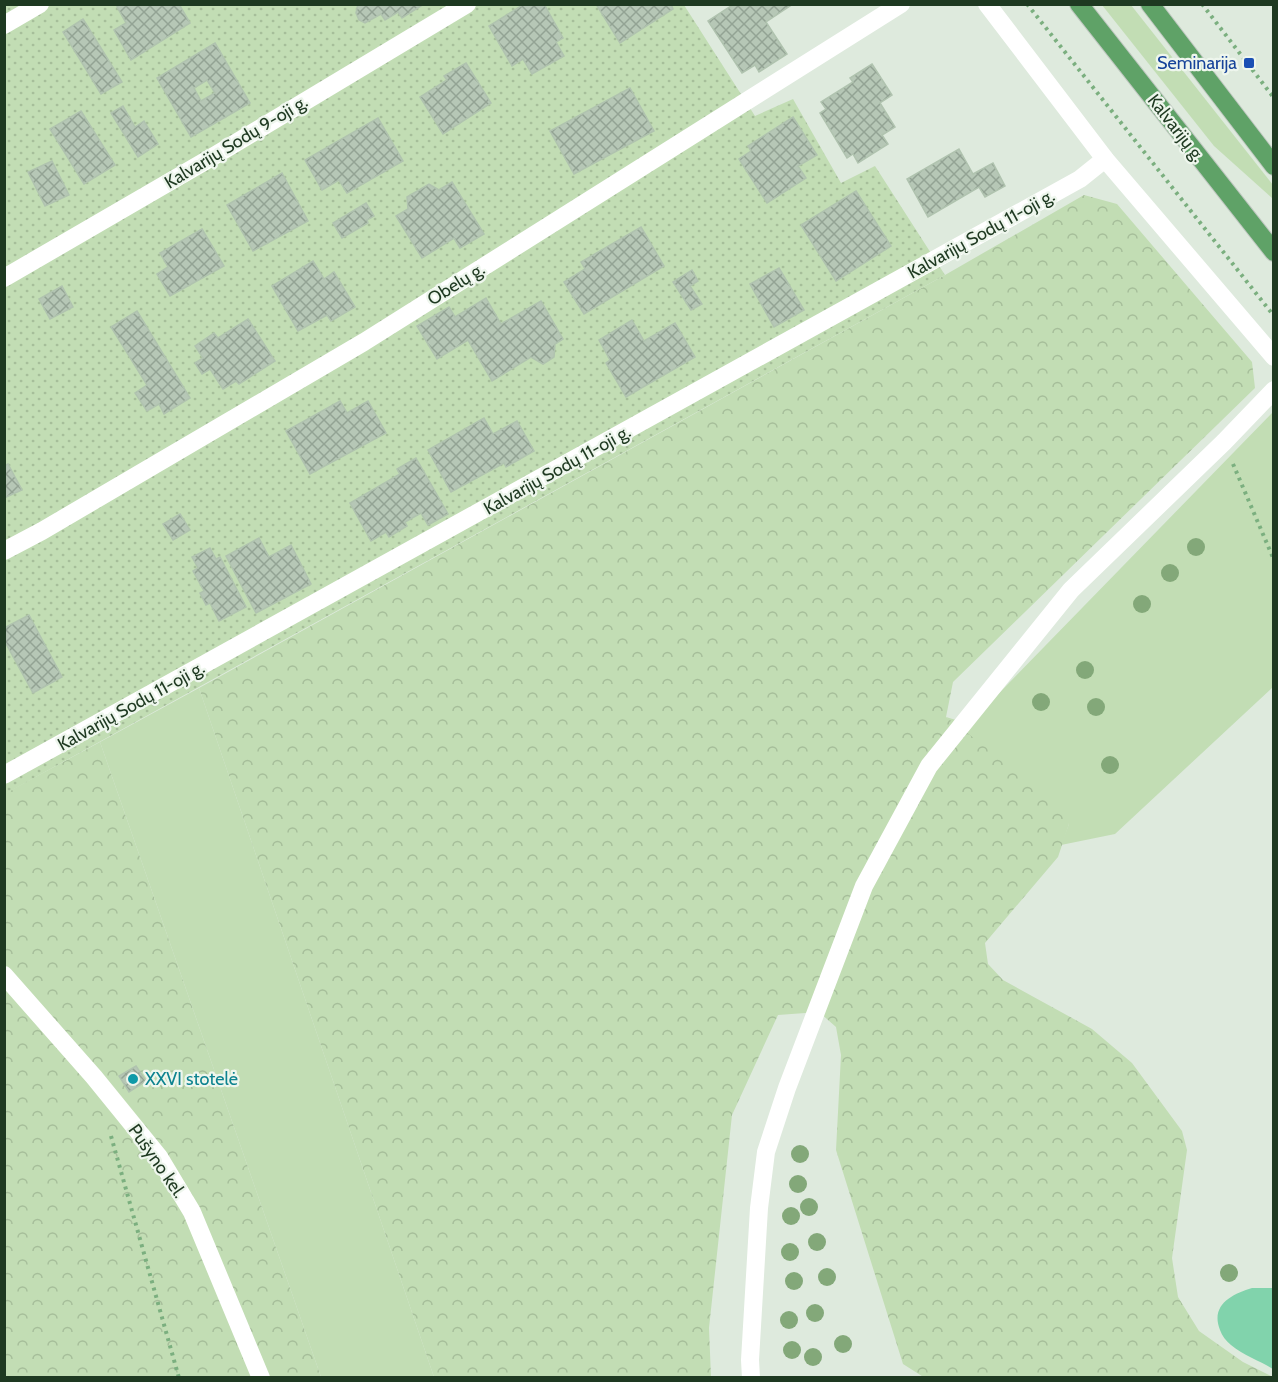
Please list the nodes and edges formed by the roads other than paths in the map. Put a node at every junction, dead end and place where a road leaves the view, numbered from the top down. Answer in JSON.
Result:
{"nodes":[{"id":1,"x":40,"y":4,"type":"edge"},
{"id":2,"x":467,"y":4,"type":"edge"},
{"id":3,"x":901,"y":4,"type":"edge"},
{"id":4,"x":987,"y":4,"type":"edge"},
{"id":5,"x":1079,"y":4,"type":"edge"},
{"id":6,"x":1150,"y":4,"type":"edge"},
{"id":7,"x":4,"y":25,"type":"edge"},
{"id":8,"x":1105,"y":159,"type":"junction"},
{"id":9,"x":1274,"y":166,"type":"edge"},
{"id":10,"x":1274,"y":252,"type":"edge"},
{"id":11,"x":4,"y":278,"type":"edge"},
{"id":12,"x":1274,"y":357,"type":"edge"},
{"id":13,"x":1274,"y":390,"type":"edge"},
{"id":14,"x":4,"y":551,"type":"edge"},
{"id":15,"x":4,"y":775,"type":"edge"},
{"id":16,"x":4,"y":975,"type":"edge"},
{"id":17,"x":261,"y":1377,"type":"edge"},
{"id":18,"x":751,"y":1377,"type":"edge"}],
"edges":[{"from":1,"to":7,"type":"street"},
{"from":2,"to":11,"type":"street","name":"Kalvarijų Sodų 9-oji g."},
{"from":3,"to":14,"type":"street","name":"Obelų g."},
{"from":4,"to":8,"type":"street"},
{"from":5,"to":10,"type":"main road","name":"Kalvarijų g."},
{"from":6,"to":9,"type":"main road"},
{"from":8,"to":12,"type":"street"},
{"from":8,"to":15,"type":"street","name":"Kalvarijų Sodų 11-oji g."},
{"from":13,"to":18,"type":"street"},
{"from":16,"to":17,"type":"street","name":"Pušyno kel."}]}
